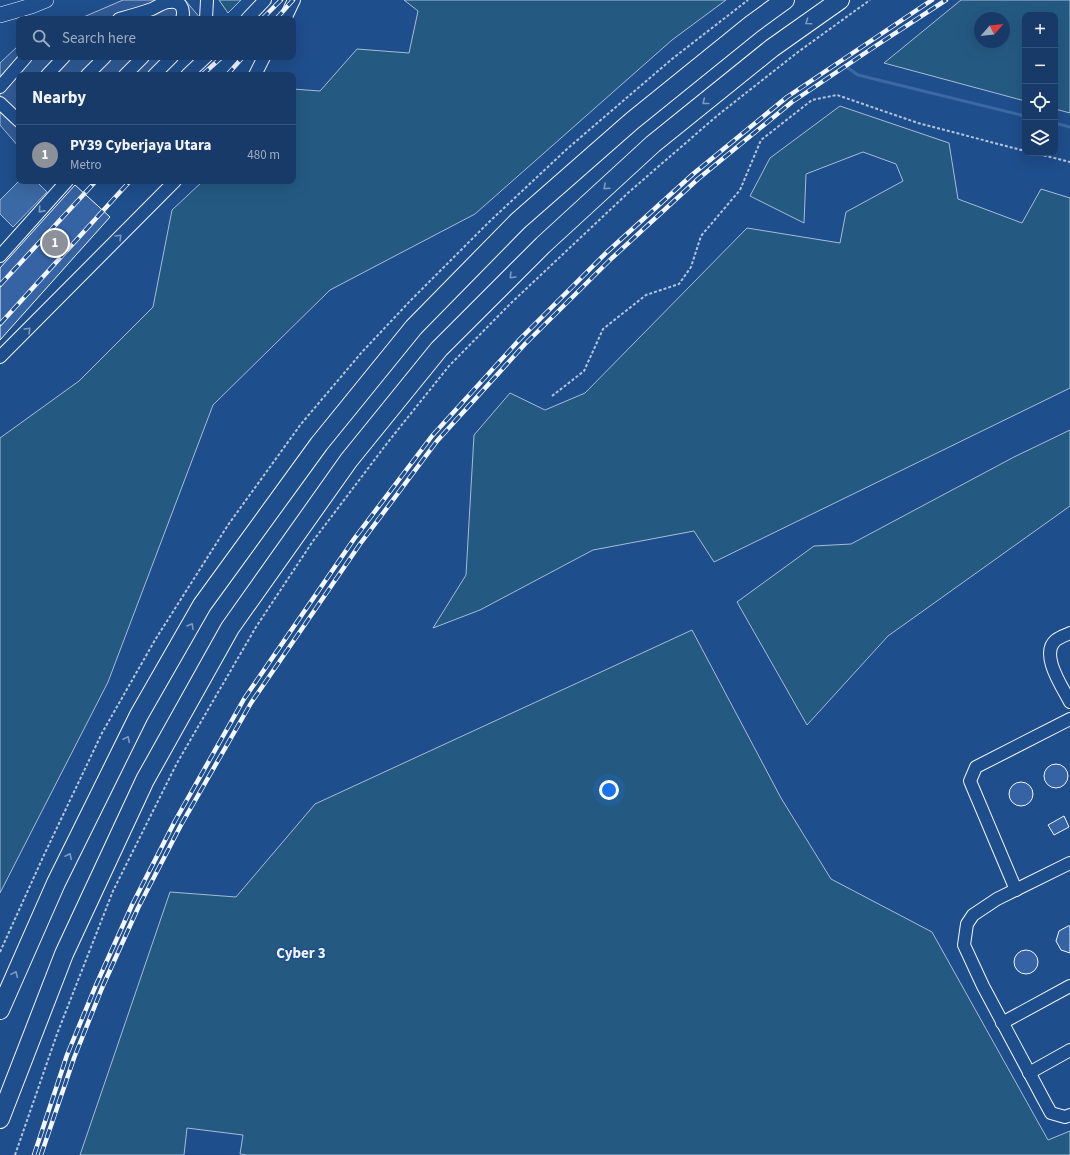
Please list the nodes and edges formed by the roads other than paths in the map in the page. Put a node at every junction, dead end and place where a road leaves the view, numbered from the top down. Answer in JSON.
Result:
{"nodes":[{"id":1,"x":46,"y":0,"type":"edge"},
{"id":2,"x":207,"y":0,"type":"edge"},
{"id":3,"x":265,"y":0,"type":"edge"},
{"id":4,"x":294,"y":0,"type":"edge"},
{"id":5,"x":785,"y":0,"type":"edge"},
{"id":6,"x":840,"y":0,"type":"edge"},
{"id":7,"x":154,"y":8,"type":"junction"},
{"id":8,"x":0,"y":15,"type":"edge"},
{"id":9,"x":129,"y":16,"type":"edge"},
{"id":10,"x":147,"y":16,"type":"edge"},
{"id":11,"x":183,"y":16,"type":"edge"},
{"id":12,"x":206,"y":16,"type":"edge"},
{"id":13,"x":250,"y":16,"type":"edge"},
{"id":14,"x":286,"y":16,"type":"edge"},
{"id":15,"x":23,"y":60,"type":"edge"},
{"id":16,"x":61,"y":60,"type":"edge"},
{"id":17,"x":102,"y":60,"type":"edge"},
{"id":18,"x":140,"y":60,"type":"edge"},
{"id":19,"x":169,"y":60,"type":"edge"},
{"id":20,"x":203,"y":60,"type":"edge"},
{"id":21,"x":262,"y":60,"type":"edge"},
{"id":22,"x":50,"y":72,"type":"edge"},
{"id":23,"x":90,"y":72,"type":"edge"},
{"id":24,"x":128,"y":72,"type":"edge"},
{"id":25,"x":157,"y":72,"type":"edge"},
{"id":26,"x":190,"y":72,"type":"edge"},
{"id":27,"x":256,"y":72,"type":"edge"},
{"id":28,"x":0,"y":87,"type":"edge"},
{"id":29,"x":0,"y":103,"type":"edge"},
{"id":30,"x":16,"y":113,"type":"edge"},
{"id":31,"x":64,"y":184,"type":"edge"},
{"id":32,"x":172,"y":184,"type":"edge"},
{"id":33,"x":0,"y":256,"type":"edge"},
{"id":34,"x":0,"y":357,"type":"edge"},
{"id":35,"x":1070,"y":633,"type":"edge"},
{"id":36,"x":1070,"y":702,"type":"edge"},
{"id":37,"x":1070,"y":719,"type":"edge"},
{"id":38,"x":1070,"y":863,"type":"edge"},
{"id":39,"x":1016,"y":890,"type":"junction"},
{"id":40,"x":1070,"y":986,"type":"edge"},
{"id":41,"x":0,"y":1010,"type":"edge"},
{"id":42,"x":1002,"y":1023,"type":"junction"},
{"id":43,"x":1070,"y":1050,"type":"edge"},
{"id":44,"x":1029,"y":1073,"type":"junction"},
{"id":45,"x":1070,"y":1115,"type":"edge"},
{"id":46,"x":0,"y":1119,"type":"edge"}],
"edges":[{"from":1,"to":8,"type":"main road"},
{"from":2,"to":12,"type":"street"},
{"from":3,"to":13,"type":"street"},
{"from":4,"to":14,"type":"street"},
{"from":41,"to":5,"type":"highway","one_way":true},
{"from":6,"to":46,"type":"highway","one_way":true},
{"from":7,"to":9,"type":"street"},
{"from":7,"to":10,"type":"street"},
{"from":7,"to":11,"type":"street"},
{"from":15,"to":28,"type":"street"},
{"from":16,"to":22,"type":"street"},
{"from":17,"to":23,"type":"street"},
{"from":18,"to":24,"type":"street"},
{"from":19,"to":25,"type":"street"},
{"from":20,"to":26,"type":"street"},
{"from":21,"to":27,"type":"street"},
{"from":29,"to":30,"type":"street"},
{"from":31,"to":33,"type":"street","one_way":true},
{"from":34,"to":32,"type":"street","one_way":true},
{"from":35,"to":36,"type":"street"},
{"from":37,"to":39,"type":"street"},
{"from":38,"to":39,"type":"street"},
{"from":39,"to":42,"type":"street"},
{"from":40,"to":42,"type":"street"},
{"from":42,"to":44,"type":"street"},
{"from":43,"to":44,"type":"street"},
{"from":44,"to":45,"type":"street"}]}
